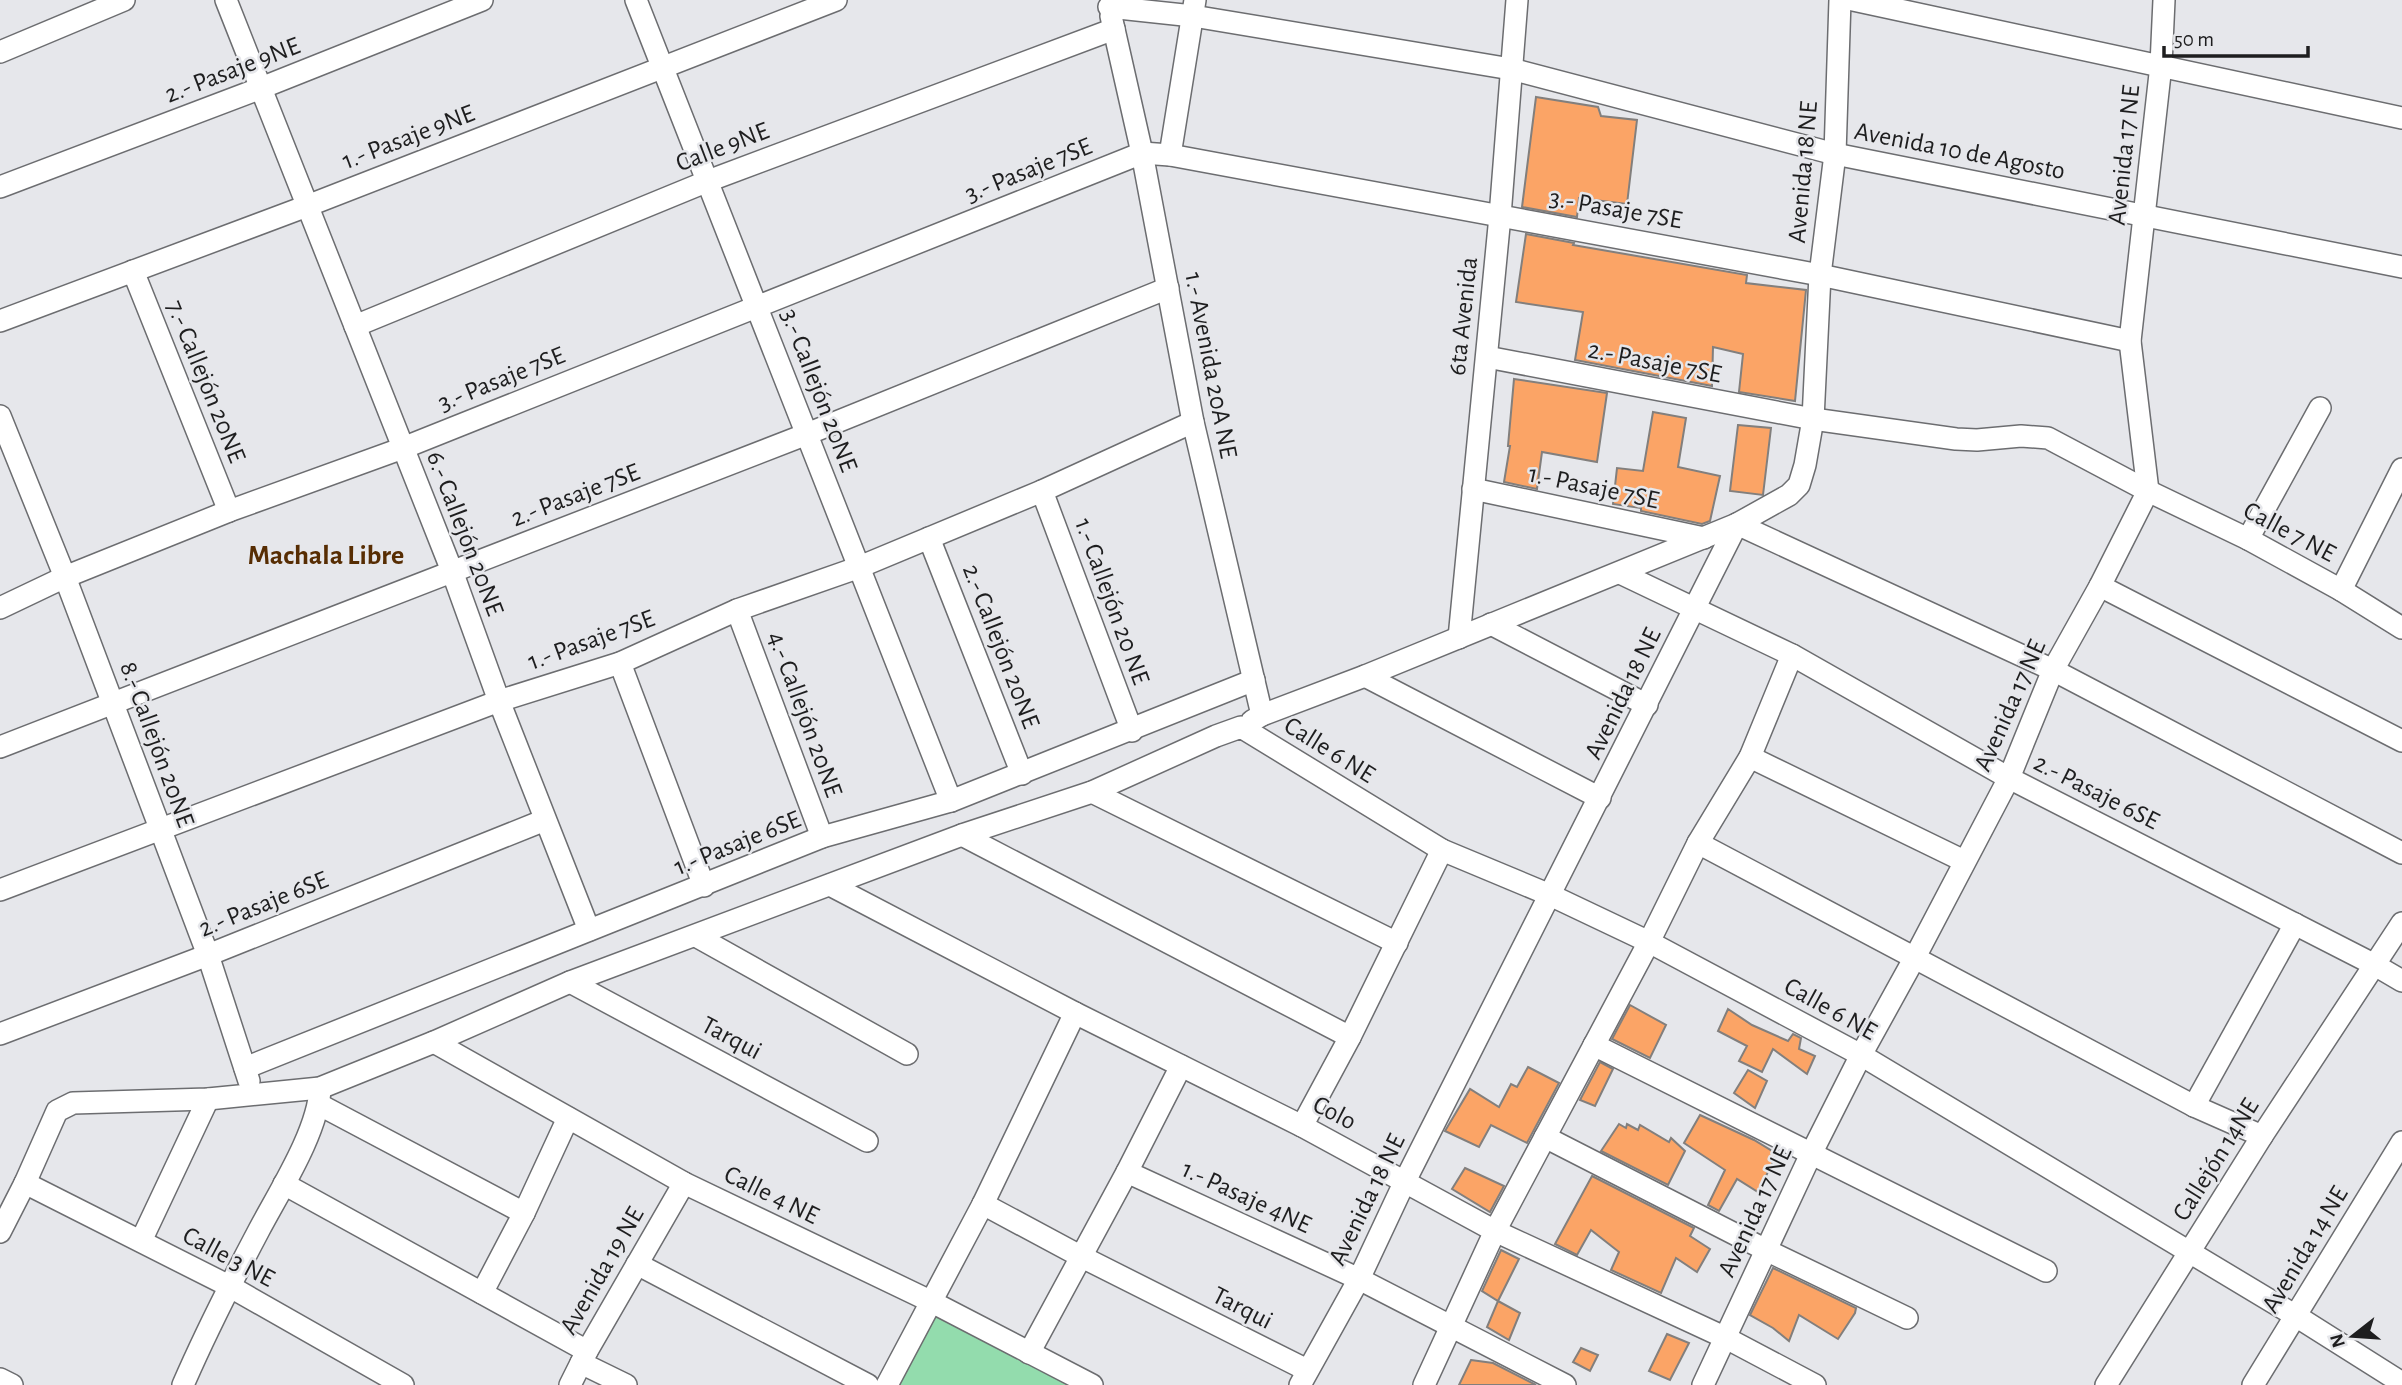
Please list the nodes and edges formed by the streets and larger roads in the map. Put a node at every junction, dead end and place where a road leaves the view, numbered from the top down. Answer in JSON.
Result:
{"nodes":[{"id":1,"x":124,"y":0,"type":"edge"},
{"id":2,"x":226,"y":0,"type":"edge"},
{"id":3,"x":482,"y":0,"type":"edge"},
{"id":4,"x":636,"y":0,"type":"edge"},
{"id":5,"x":1517,"y":0,"type":"edge"},
{"id":6,"x":1840,"y":0,"type":"edge"},
{"id":7,"x":1853,"y":0,"type":"edge"},
{"id":8,"x":2164,"y":0,"type":"edge"},
{"id":9,"x":830,"y":1,"type":"edge"},
{"id":10,"x":1108,"y":4,"type":"edge"},
{"id":11,"x":1194,"y":8,"type":"edge"},
{"id":12,"x":1114,"y":29,"type":"junction"},
{"id":13,"x":0,"y":52,"type":"edge"},
{"id":14,"x":2161,"y":65,"type":"junction"},
{"id":15,"x":662,"y":67,"type":"junction"},
{"id":16,"x":1511,"y":69,"type":"junction"},
{"id":17,"x":261,"y":88,"type":"junction"},
{"id":18,"x":2402,"y":118,"type":"edge"},
{"id":19,"x":1143,"y":153,"type":"junction"},
{"id":20,"x":1835,"y":154,"type":"junction"},
{"id":21,"x":1170,"y":155,"type":"junction"},
{"id":22,"x":708,"y":181,"type":"junction"},
{"id":23,"x":0,"y":187,"type":"edge"},
{"id":24,"x":307,"y":205,"type":"junction"},
{"id":25,"x":2145,"y":215,"type":"junction"},
{"id":26,"x":1500,"y":216,"type":"junction"},
{"id":27,"x":2402,"y":267,"type":"edge"},
{"id":28,"x":133,"y":271,"type":"junction"},
{"id":29,"x":1820,"y":275,"type":"junction"},
{"id":30,"x":1168,"y":288,"type":"junction"},
{"id":31,"x":757,"y":307,"type":"junction"},
{"id":32,"x":0,"y":321,"type":"edge"},
{"id":33,"x":355,"y":326,"type":"junction"},
{"id":34,"x":2130,"y":341,"type":"junction"},
{"id":35,"x":1487,"y":357,"type":"junction"},
{"id":36,"x":2320,"y":408,"type":"dead end"},
{"id":37,"x":0,"y":416,"type":"edge"},
{"id":38,"x":1813,"y":419,"type":"junction"},
{"id":39,"x":1193,"y":422,"type":"junction"},
{"id":40,"x":807,"y":434,"type":"junction"},
{"id":41,"x":403,"y":448,"type":"junction"},
{"id":42,"x":2399,"y":484,"type":"edge"},
{"id":43,"x":1473,"y":489,"type":"junction"},
{"id":44,"x":1042,"y":491,"type":"junction"},
{"id":45,"x":2148,"y":491,"type":"junction"},
{"id":46,"x":229,"y":511,"type":"junction"},
{"id":47,"x":1737,"y":524,"type":"junction"},
{"id":48,"x":929,"y":538,"type":"junction"},
{"id":49,"x":1704,"y":538,"type":"junction"},
{"id":50,"x":2248,"y":539,"type":"junction"},
{"id":51,"x":857,"y":568,"type":"junction"},
{"id":52,"x":452,"y":571,"type":"junction"},
{"id":53,"x":1620,"y":573,"type":"junction"},
{"id":54,"x":65,"y":577,"type":"junction"},
{"id":55,"x":2100,"y":586,"type":"junction"},
{"id":56,"x":2341,"y":590,"type":"junction"},
{"id":57,"x":0,"y":608,"type":"edge"},
{"id":58,"x":1695,"y":608,"type":"junction"},
{"id":59,"x":737,"y":610,"type":"junction"},
{"id":60,"x":1491,"y":624,"type":"junction"},
{"id":61,"x":2402,"y":628,"type":"edge"},
{"id":62,"x":1459,"y":638,"type":"junction"},
{"id":63,"x":1792,"y":655,"type":"junction"},
{"id":64,"x":620,"y":663,"type":"junction"},
{"id":65,"x":2053,"y":670,"type":"junction"},
{"id":66,"x":1365,"y":676,"type":"junction"},
{"id":67,"x":1254,"y":680,"type":"junction"},
{"id":68,"x":499,"y":701,"type":"junction"},
{"id":69,"x":114,"y":704,"type":"junction"},
{"id":70,"x":1647,"y":705,"type":"junction"},
{"id":71,"x":1262,"y":715,"type":"junction"},
{"id":72,"x":1241,"y":727,"type":"junction"},
{"id":73,"x":1132,"y":731,"type":"junction"},
{"id":74,"x":2402,"y":741,"type":"edge"},
{"id":75,"x":0,"y":747,"type":"edge"},
{"id":76,"x":1751,"y":757,"type":"junction"},
{"id":77,"x":1022,"y":774,"type":"junction"},
{"id":78,"x":2009,"y":778,"type":"junction"},
{"id":79,"x":1092,"y":792,"type":"junction"},
{"id":80,"x":1600,"y":798,"type":"junction"},
{"id":81,"x":951,"y":801,"type":"junction"},
{"id":82,"x":545,"y":820,"type":"junction"},
{"id":83,"x":159,"y":829,"type":"junction"},
{"id":84,"x":962,"y":835,"type":"junction"},
{"id":85,"x":822,"y":837,"type":"junction"},
{"id":86,"x":1698,"y":843,"type":"junction"},
{"id":87,"x":1442,"y":850,"type":"junction"},
{"id":88,"x":2402,"y":853,"type":"edge"},
{"id":89,"x":1964,"y":861,"type":"junction"},
{"id":90,"x":830,"y":885,"type":"junction"},
{"id":91,"x":704,"y":886,"type":"junction"},
{"id":92,"x":0,"y":890,"type":"edge"},
{"id":93,"x":1550,"y":895,"type":"junction"},
{"id":94,"x":2402,"y":923,"type":"edge"},
{"id":95,"x":2295,"y":924,"type":"junction"},
{"id":96,"x":589,"y":930,"type":"junction"},
{"id":97,"x":696,"y":936,"type":"junction"},
{"id":98,"x":1649,"y":942,"type":"junction"},
{"id":99,"x":1397,"y":943,"type":"junction"},
{"id":100,"x":208,"y":955,"type":"junction"},
{"id":101,"x":1914,"y":958,"type":"junction"},
{"id":102,"x":2373,"y":964,"type":"junction"},
{"id":103,"x":2402,"y":981,"type":"edge"},
{"id":104,"x":570,"y":982,"type":"junction"},
{"id":105,"x":1075,"y":1013,"type":"junction"},
{"id":106,"x":0,"y":1034,"type":"edge"},
{"id":107,"x":1350,"y":1037,"type":"junction"},
{"id":108,"x":434,"y":1042,"type":"junction"},
{"id":109,"x":1594,"y":1045,"type":"junction"},
{"id":110,"x":907,"y":1054,"type":"dead end"},
{"id":111,"x":1861,"y":1055,"type":"junction"},
{"id":112,"x":1181,"y":1066,"type":"junction"},
{"id":113,"x":245,"y":1068,"type":"junction"},
{"id":114,"x":253,"y":1096,"type":"junction"},
{"id":115,"x":320,"y":1097,"type":"junction"},
{"id":116,"x":208,"y":1099,"type":"junction"},
{"id":117,"x":2194,"y":1106,"type":"junction"},
{"id":118,"x":568,"y":1118,"type":"junction"},
{"id":119,"x":1301,"y":1126,"type":"junction"},
{"id":120,"x":2262,"y":1136,"type":"junction"},
{"id":121,"x":1545,"y":1137,"type":"junction"},
{"id":122,"x":867,"y":1141,"type":"dead end"},
{"id":123,"x":2402,"y":1142,"type":"edge"},
{"id":124,"x":1811,"y":1154,"type":"junction"},
{"id":125,"x":1127,"y":1172,"type":"junction"},
{"id":126,"x":1405,"y":1181,"type":"junction"},
{"id":127,"x":25,"y":1183,"type":"junction"},
{"id":128,"x":684,"y":1183,"type":"junction"},
{"id":129,"x":284,"y":1184,"type":"junction"},
{"id":130,"x":983,"y":1204,"type":"junction"},
{"id":131,"x":524,"y":1213,"type":"junction"},
{"id":132,"x":1495,"y":1231,"type":"junction"},
{"id":133,"x":0,"y":1232,"type":"edge"},
{"id":134,"x":141,"y":1241,"type":"junction"},
{"id":135,"x":1766,"y":1250,"type":"junction"},
{"id":136,"x":2190,"y":1252,"type":"junction"},
{"id":137,"x":1080,"y":1256,"type":"junction"},
{"id":138,"x":637,"y":1264,"type":"junction"},
{"id":139,"x":2046,"y":1271,"type":"dead end"},
{"id":140,"x":1359,"y":1279,"type":"junction"},
{"id":141,"x":229,"y":1286,"type":"junction"},
{"id":142,"x":482,"y":1293,"type":"junction"},
{"id":143,"x":930,"y":1301,"type":"junction"},
{"id":144,"x":2296,"y":1316,"type":"junction"},
{"id":145,"x":1907,"y":1318,"type":"dead end"},
{"id":146,"x":1452,"y":1326,"type":"junction"},
{"id":147,"x":1726,"y":1338,"type":"junction"},
{"id":148,"x":1029,"y":1353,"type":"junction"},
{"id":149,"x":584,"y":1357,"type":"junction"},
{"id":150,"x":1303,"y":1378,"type":"edge"},
{"id":151,"x":0,"y":1379,"type":"edge"},
{"id":152,"x":2402,"y":1383,"type":"edge"},
{"id":153,"x":12,"y":1385,"type":"edge"},
{"id":154,"x":183,"y":1385,"type":"edge"},
{"id":155,"x":403,"y":1385,"type":"edge"},
{"id":156,"x":570,"y":1385,"type":"edge"},
{"id":157,"x":625,"y":1385,"type":"edge"},
{"id":158,"x":868,"y":1385,"type":"edge"},
{"id":159,"x":887,"y":1385,"type":"edge"},
{"id":160,"x":1092,"y":1385,"type":"edge"},
{"id":161,"x":1424,"y":1385,"type":"edge"},
{"id":162,"x":1564,"y":1385,"type":"edge"},
{"id":163,"x":1703,"y":1385,"type":"edge"},
{"id":164,"x":1815,"y":1385,"type":"edge"},
{"id":165,"x":2106,"y":1385,"type":"edge"},
{"id":166,"x":2253,"y":1385,"type":"edge"}],
"edges":[{"from":1,"to":13,"type":"street"},
{"from":2,"to":17,"type":"street","name":"6.- Callejón 20NE"},
{"from":3,"to":17,"type":"street","name":"2.- Pasaje 9NE"},
{"from":4,"to":15,"type":"street","name":"3.- Callejón 20NE"},
{"from":5,"to":16,"type":"street","name":"6ta Avenida"},
{"from":6,"to":20,"type":"street","name":"Avenida 18 NE"},
{"from":7,"to":14,"type":"street"},
{"from":8,"to":14,"type":"street","name":"Avenida 17 NE"},
{"from":9,"to":15,"type":"street","name":"1.- Pasaje 9NE"},
{"from":10,"to":11,"type":"street"},
{"from":10,"to":12,"type":"street","name":"1.- Avenida 20A NE"},
{"from":11,"to":16,"type":"street"},
{"from":11,"to":21,"type":"street"},
{"from":12,"to":19,"type":"street","name":"1.- Avenida 20A NE"},
{"from":12,"to":22,"type":"street","name":"Calle 9NE"},
{"from":14,"to":18,"type":"street"},
{"from":14,"to":25,"type":"street","name":"Avenida 17 NE"},
{"from":15,"to":22,"type":"street","name":"3.- Callejón 20NE"},
{"from":15,"to":24,"type":"street","name":"1.- Pasaje 9NE"},
{"from":16,"to":20,"type":"street","name":"Avenida 10 de Agosto"},
{"from":16,"to":26,"type":"street","name":"6ta Avenida"},
{"from":17,"to":23,"type":"street","name":"2.- Pasaje 9NE"},
{"from":17,"to":24,"type":"street","name":"6.- Callejón 20NE"},
{"from":19,"to":21,"type":"street","name":"3.- Pasaje 7SE"},
{"from":19,"to":30,"type":"street","name":"1.- Avenida 20A NE"},
{"from":19,"to":31,"type":"street","name":"3.- Pasaje 7SE"},
{"from":20,"to":25,"type":"street","name":"Avenida 10 de Agosto"},
{"from":20,"to":29,"type":"street","name":"Avenida 18 NE"},
{"from":21,"to":26,"type":"street","name":"3.- Pasaje 7SE"},
{"from":22,"to":31,"type":"street","name":"3.- Callejón 20NE"},
{"from":22,"to":33,"type":"street","name":"Calle 9NE"},
{"from":24,"to":28,"type":"street","name":"1.- Pasaje 9NE"},
{"from":24,"to":33,"type":"street","name":"6.- Callejón 20NE"},
{"from":25,"to":27,"type":"street","name":"Avenida 10 de Agosto"},
{"from":25,"to":34,"type":"street","name":"Avenida 17 NE"},
{"from":26,"to":29,"type":"street","name":"3.- Pasaje 7SE"},
{"from":26,"to":35,"type":"street","name":"6ta Avenida"},
{"from":28,"to":32,"type":"street","name":"1.- Pasaje 9NE"},
{"from":28,"to":46,"type":"street","name":"7.- Callejón 20NE"},
{"from":29,"to":34,"type":"street","name":"3.- Pasaje 7SE"},
{"from":29,"to":38,"type":"street","name":"Avenida 18 NE"},
{"from":30,"to":39,"type":"street","name":"1.- Avenida 20A NE"},
{"from":30,"to":40,"type":"street","name":"2.- Pasaje 7SE"},
{"from":31,"to":40,"type":"street","name":"3.- Callejón 20NE"},
{"from":31,"to":41,"type":"street","name":"3.- Pasaje 7SE"},
{"from":33,"to":41,"type":"street","name":"6.- Callejón 20NE"},
{"from":34,"to":45,"type":"street","name":"Avenida 17 NE"},
{"from":35,"to":38,"type":"street","name":"2.- Pasaje 7SE"},
{"from":35,"to":43,"type":"street","name":"6ta Avenida"},
{"from":36,"to":50,"type":"street"},
{"from":37,"to":54,"type":"street","name":"8.- Callejón 20NE"},
{"from":38,"to":45,"type":"street","name":"2.- Pasaje 7SE"},
{"from":38,"to":47,"type":"street","name":"Avenida 18 NE"},
{"from":39,"to":44,"type":"street","name":"1.- Pasaje 7SE"},
{"from":39,"to":67,"type":"street","name":"1.- Avenida 20A NE"},
{"from":40,"to":51,"type":"street","name":"3.- Callejón 20NE"},
{"from":40,"to":52,"type":"street","name":"2.- Pasaje 7SE"},
{"from":41,"to":46,"type":"street","name":"3.- Pasaje 7SE"},
{"from":41,"to":52,"type":"street","name":"6.- Callejón 20NE"},
{"from":42,"to":56,"type":"street"},
{"from":43,"to":49,"type":"street","name":"1.- Pasaje 7SE"},
{"from":43,"to":62,"type":"street","name":"6ta Avenida"},
{"from":44,"to":48,"type":"street","name":"1.- Pasaje 7SE"},
{"from":44,"to":73,"type":"street","name":"1.- Callejón 20 NE"},
{"from":45,"to":50,"type":"street","name":"Calle 7 NE"},
{"from":45,"to":55,"type":"street","name":"Avenida 17 NE"},
{"from":46,"to":54,"type":"street","name":"3.- Pasaje 7SE"},
{"from":47,"to":49,"type":"street"},
{"from":47,"to":58,"type":"street","name":"Avenida 18 NE"},
{"from":47,"to":65,"type":"street"},
{"from":48,"to":51,"type":"street","name":"1.- Pasaje 7SE"},
{"from":48,"to":77,"type":"street","name":"2.- Callejón 20NE"},
{"from":49,"to":53,"type":"street"},
{"from":50,"to":56,"type":"street","name":"Calle 7 NE"},
{"from":51,"to":59,"type":"street","name":"1.- Pasaje 7SE"},
{"from":51,"to":81,"type":"street","name":"3.- Callejón 20NE"},
{"from":52,"to":68,"type":"street","name":"6.- Callejón 20NE"},
{"from":52,"to":69,"type":"street","name":"2.- Pasaje 7SE"},
{"from":53,"to":58,"type":"street","name":"2.- Pasaje 6SE"},
{"from":53,"to":60,"type":"street"},
{"from":54,"to":57,"type":"street","name":"3.- Pasaje 7SE"},
{"from":54,"to":69,"type":"street","name":"8.- Callejón 20NE"},
{"from":55,"to":65,"type":"street","name":"Avenida 17 NE"},
{"from":55,"to":74,"type":"street"},
{"from":56,"to":61,"type":"street","name":"Calle 7 NE"},
{"from":58,"to":63,"type":"street","name":"2.- Pasaje 6SE"},
{"from":58,"to":70,"type":"street","name":"Avenida 18 NE"},
{"from":59,"to":64,"type":"street","name":"1.- Pasaje 7SE"},
{"from":59,"to":85,"type":"street","name":"4.- Callejón 20NE"},
{"from":60,"to":62,"type":"street"},
{"from":60,"to":70,"type":"street"},
{"from":62,"to":66,"type":"street"},
{"from":63,"to":76,"type":"street"},
{"from":63,"to":78,"type":"street","name":"2.- Pasaje 6SE"},
{"from":64,"to":68,"type":"street","name":"1.- Pasaje 7SE"},
{"from":64,"to":91,"type":"street"},
{"from":65,"to":78,"type":"street","name":"Avenida 17 NE"},
{"from":65,"to":88,"type":"street"},
{"from":66,"to":71,"type":"street"},
{"from":66,"to":80,"type":"street"},
{"from":67,"to":71,"type":"street","name":"1.- Avenida 20A NE"},
{"from":67,"to":73,"type":"street","name":"1.- Pasaje 6SE"},
{"from":68,"to":82,"type":"street","name":"6.- Callejón 20NE"},
{"from":68,"to":83,"type":"street","name":"1.- Pasaje 7SE"},
{"from":69,"to":75,"type":"street","name":"2.- Pasaje 7SE"},
{"from":69,"to":83,"type":"street","name":"8.- Callejón 20NE"},
{"from":70,"to":80,"type":"street","name":"Avenida 18 NE"},
{"from":71,"to":72,"type":"street"},
{"from":72,"to":79,"type":"street","name":"Calle 6 NE"},
{"from":72,"to":87,"type":"street","name":"Calle 6 NE"},
{"from":73,"to":77,"type":"street","name":"1.- Pasaje 6SE"},
{"from":76,"to":86,"type":"street"},
{"from":76,"to":89,"type":"street"},
{"from":77,"to":81,"type":"street","name":"1.- Pasaje 6SE"},
{"from":78,"to":89,"type":"street","name":"Avenida 17 NE"},
{"from":78,"to":95,"type":"street","name":"2.- Pasaje 6SE"},
{"from":79,"to":84,"type":"street","name":"Calle 6 NE"},
{"from":79,"to":99,"type":"street"},
{"from":80,"to":93,"type":"street","name":"Avenida 18 NE"},
{"from":81,"to":85,"type":"street","name":"1.- Pasaje 6SE"},
{"from":82,"to":96,"type":"street","name":"6.- Callejón 20NE"},
{"from":82,"to":100,"type":"street","name":"2.- Pasaje 6SE"},
{"from":83,"to":92,"type":"street","name":"1.- Pasaje 7SE"},
{"from":83,"to":100,"type":"street","name":"8.- Callejón 20NE"},
{"from":84,"to":90,"type":"street","name":"Calle 6 NE"},
{"from":84,"to":107,"type":"street"},
{"from":85,"to":91,"type":"street","name":"1.- Pasaje 6SE"},
{"from":86,"to":98,"type":"street"},
{"from":86,"to":101,"type":"street"},
{"from":87,"to":93,"type":"street","name":"Calle 6 NE"},
{"from":87,"to":99,"type":"street"},
{"from":89,"to":101,"type":"street","name":"Avenida 17 NE"},
{"from":90,"to":97,"type":"street","name":"Calle 6 NE"},
{"from":90,"to":105,"type":"street","name":"Colo"},
{"from":91,"to":96,"type":"street","name":"1.- Pasaje 6SE"},
{"from":93,"to":98,"type":"street","name":"Calle 6 NE"},
{"from":93,"to":126,"type":"street","name":"Avenida 18 NE"},
{"from":94,"to":102,"type":"street","name":"Callejón 14NE"},
{"from":95,"to":102,"type":"street","name":"2.- Pasaje 6SE"},
{"from":95,"to":117,"type":"street"},
{"from":96,"to":113,"type":"street","name":"1.- Pasaje 6SE"},
{"from":97,"to":104,"type":"street","name":"Calle 6 NE"},
{"from":97,"to":110,"type":"street"},
{"from":98,"to":109,"type":"street"},
{"from":98,"to":111,"type":"street","name":"Calle 6 NE"},
{"from":99,"to":107,"type":"street"},
{"from":100,"to":106,"type":"street","name":"2.- Pasaje 6SE"},
{"from":100,"to":113,"type":"street","name":"8.- Callejón 20NE"},
{"from":101,"to":111,"type":"street","name":"Avenida 17 NE"},
{"from":101,"to":117,"type":"street"},
{"from":102,"to":103,"type":"street","name":"2.- Pasaje 6SE"},
{"from":102,"to":120,"type":"street","name":"Callejón 14NE"},
{"from":104,"to":108,"type":"street","name":"Calle 6 NE"},
{"from":104,"to":122,"type":"street","name":"Tarqui"},
{"from":105,"to":112,"type":"street","name":"Colo"},
{"from":105,"to":130,"type":"street"},
{"from":107,"to":119,"type":"street"},
{"from":108,"to":115,"type":"street","name":"Calle 6 NE"},
{"from":108,"to":118,"type":"street","name":"Calle 4 NE"},
{"from":109,"to":121,"type":"street"},
{"from":109,"to":124,"type":"street"},
{"from":111,"to":124,"type":"street","name":"Avenida 17 NE"},
{"from":111,"to":136,"type":"street","name":"Calle 6 NE"},
{"from":112,"to":119,"type":"street","name":"Colo"},
{"from":112,"to":125,"type":"street"},
{"from":113,"to":114,"type":"street","name":"8.- Callejón 20NE"},
{"from":114,"to":115,"type":"street","name":"Calle 6 NE"},
{"from":114,"to":116,"type":"street","name":"Calle 6 NE"},
{"from":115,"to":129,"type":"street"},
{"from":115,"to":131,"type":"street"},
{"from":116,"to":127,"type":"street","name":"Calle 6 NE"},
{"from":116,"to":134,"type":"street"},
{"from":117,"to":120,"type":"street"},
{"from":118,"to":128,"type":"street","name":"Calle 4 NE"},
{"from":118,"to":131,"type":"street"},
{"from":119,"to":126,"type":"street","name":"Colo"},
{"from":120,"to":136,"type":"street","name":"Callejón 14NE"},
{"from":121,"to":132,"type":"street"},
{"from":121,"to":135,"type":"street"},
{"from":123,"to":144,"type":"street","name":"Avenida 14 NE"},
{"from":124,"to":135,"type":"street","name":"Avenida 17 NE"},
{"from":124,"to":139,"type":"street"},
{"from":125,"to":137,"type":"street"},
{"from":125,"to":140,"type":"street","name":"1.- Pasaje 4NE"},
{"from":126,"to":132,"type":"street","name":"Colo"},
{"from":126,"to":140,"type":"street","name":"Avenida 18 NE"},
{"from":127,"to":133,"type":"street"},
{"from":127,"to":134,"type":"street","name":"Calle 3 NE"},
{"from":128,"to":138,"type":"street","name":"Avenida 19 NE"},
{"from":128,"to":143,"type":"street","name":"Calle 4 NE"},
{"from":129,"to":141,"type":"street"},
{"from":129,"to":142,"type":"street"},
{"from":130,"to":137,"type":"street","name":"Tarqui"},
{"from":130,"to":143,"type":"street"},
{"from":131,"to":142,"type":"street"},
{"from":132,"to":146,"type":"street"},
{"from":132,"to":147,"type":"street","name":"Colo"},
{"from":134,"to":141,"type":"street","name":"Calle 3 NE"},
{"from":135,"to":145,"type":"street"},
{"from":135,"to":147,"type":"street","name":"Avenida 17 NE"},
{"from":136,"to":144,"type":"street","name":"Calle 6 NE"},
{"from":136,"to":165,"type":"street","name":"Callejón 14NE"},
{"from":137,"to":148,"type":"street"},
{"from":137,"to":150,"type":"street","name":"Tarqui"},
{"from":138,"to":149,"type":"street","name":"Avenida 19 NE"},
{"from":138,"to":158,"type":"street"},
{"from":140,"to":146,"type":"street","name":"1.- Pasaje 4NE"},
{"from":140,"to":150,"type":"street","name":"Avenida 18 NE"},
{"from":141,"to":154,"type":"street"},
{"from":141,"to":155,"type":"street","name":"Calle 3 NE"},
{"from":142,"to":149,"type":"street"},
{"from":143,"to":148,"type":"street","name":"Calle 4 NE"},
{"from":143,"to":159,"type":"street"},
{"from":144,"to":152,"type":"street","name":"Calle 6 NE"},
{"from":144,"to":166,"type":"street","name":"Avenida 14 NE"},
{"from":146,"to":161,"type":"street"},
{"from":146,"to":162,"type":"street","name":"1.- Pasaje 4NE"},
{"from":147,"to":163,"type":"street","name":"Avenida 17 NE"},
{"from":147,"to":164,"type":"street","name":"Colo"},
{"from":148,"to":160,"type":"street","name":"Calle 4 NE"},
{"from":149,"to":156,"type":"street","name":"Avenida 19 NE"},
{"from":149,"to":157,"type":"street"},
{"from":151,"to":153,"type":"street"}]}
